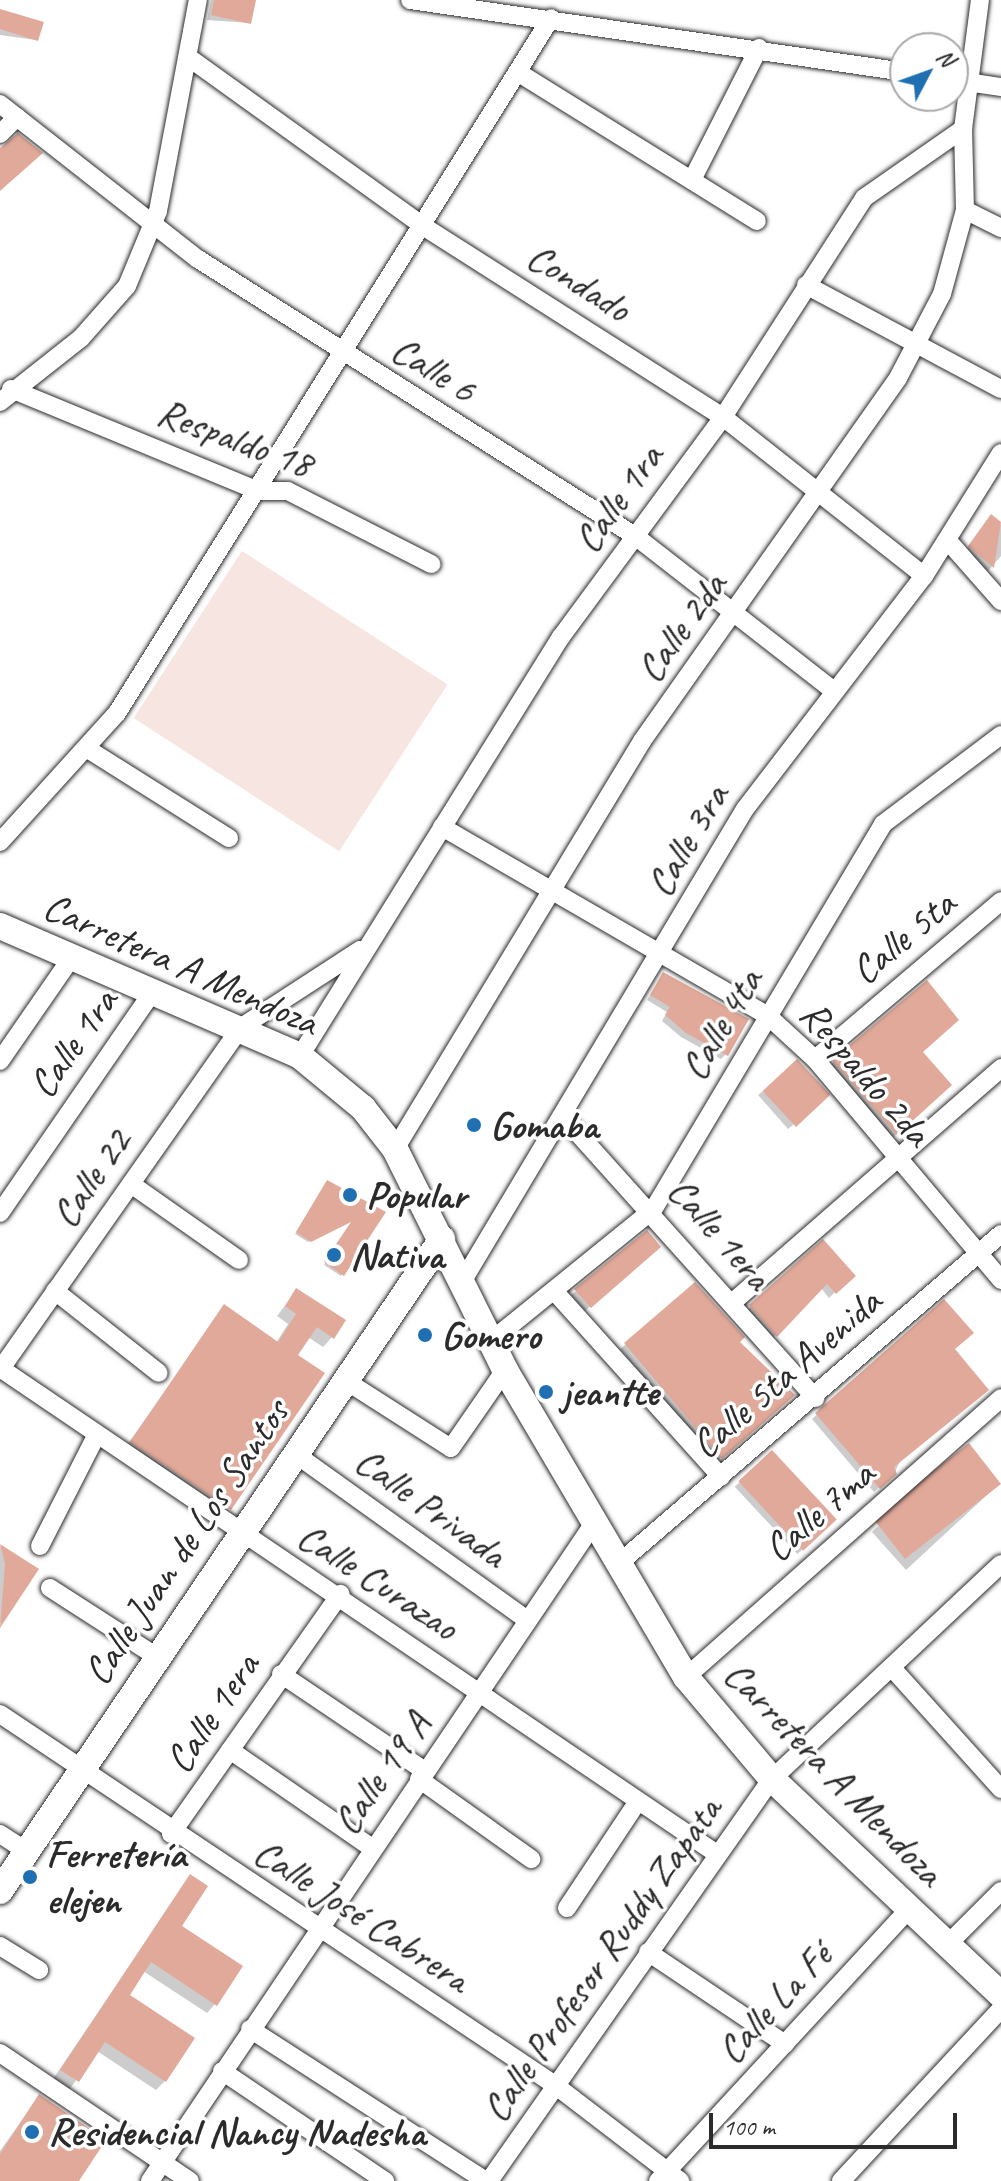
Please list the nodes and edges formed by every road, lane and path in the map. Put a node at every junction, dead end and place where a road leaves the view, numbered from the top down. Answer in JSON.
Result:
{"nodes":[{"id":1,"x":198,"y":0,"type":"edge"},
{"id":2,"x":410,"y":0,"type":"edge"},
{"id":3,"x":980,"y":0,"type":"edge"},
{"id":4,"x":551,"y":18,"type":"junction"},
{"id":5,"x":969,"y":47,"type":"edge"},
{"id":6,"x":759,"y":48,"type":"junction"},
{"id":7,"x":188,"y":57,"type":"junction"},
{"id":8,"x":889,"y":69,"type":"edge"},
{"id":9,"x":519,"y":73,"type":"junction"},
{"id":10,"x":969,"y":82,"type":"edge"},
{"id":11,"x":1001,"y":87,"type":"edge"},
{"id":12,"x":0,"y":104,"type":"edge"},
{"id":13,"x":962,"y":112,"type":"edge"},
{"id":14,"x":17,"y":117,"type":"junction"},
{"id":15,"x":963,"y":129,"type":"junction"},
{"id":16,"x":0,"y":134,"type":"edge"},
{"id":17,"x":692,"y":180,"type":"junction"},
{"id":18,"x":965,"y":210,"type":"junction"},
{"id":19,"x":154,"y":221,"type":"junction"},
{"id":20,"x":757,"y":221,"type":"dead end"},
{"id":21,"x":426,"y":228,"type":"junction"},
{"id":22,"x":1001,"y":228,"type":"edge"},
{"id":23,"x":806,"y":285,"type":"junction"},
{"id":24,"x":917,"y":343,"type":"junction"},
{"id":25,"x":345,"y":357,"type":"junction"},
{"id":26,"x":1001,"y":389,"type":"edge"},
{"id":27,"x":5,"y":396,"type":"edge"},
{"id":28,"x":723,"y":417,"type":"junction"},
{"id":29,"x":1001,"y":453,"type":"edge"},
{"id":30,"x":259,"y":491,"type":"junction"},
{"id":31,"x":824,"y":493,"type":"junction"},
{"id":32,"x":635,"y":536,"type":"junction"},
{"id":33,"x":949,"y":542,"type":"junction"},
{"id":34,"x":431,"y":564,"type":"dead end"},
{"id":35,"x":924,"y":576,"type":"junction"},
{"id":36,"x":994,"y":580,"type":"edge"},
{"id":37,"x":1001,"y":601,"type":"edge"},
{"id":38,"x":734,"y":615,"type":"junction"},
{"id":39,"x":834,"y":691,"type":"junction"},
{"id":40,"x":1001,"y":735,"type":"edge"},
{"id":41,"x":86,"y":748,"type":"junction"},
{"id":42,"x":442,"y":827,"type":"junction"},
{"id":43,"x":229,"y":838,"type":"dead end"},
{"id":44,"x":0,"y":842,"type":"edge"},
{"id":45,"x":553,"y":891,"type":"junction"},
{"id":46,"x":1001,"y":901,"type":"edge"},
{"id":47,"x":0,"y":926,"type":"edge"},
{"id":48,"x":366,"y":947,"type":"junction"},
{"id":49,"x":663,"y":950,"type":"junction"},
{"id":50,"x":70,"y":960,"type":"junction"},
{"id":51,"x":151,"y":994,"type":"junction"},
{"id":52,"x":768,"y":1016,"type":"junction"},
{"id":53,"x":240,"y":1028,"type":"junction"},
{"id":54,"x":300,"y":1056,"type":"junction"},
{"id":55,"x":815,"y":1059,"type":"junction"},
{"id":56,"x":0,"y":1061,"type":"edge"},
{"id":57,"x":1001,"y":1068,"type":"edge"},
{"id":58,"x":565,"y":1119,"type":"junction"},
{"id":59,"x":395,"y":1149,"type":"junction"},
{"id":60,"x":895,"y":1159,"type":"junction"},
{"id":61,"x":131,"y":1184,"type":"junction"},
{"id":62,"x":653,"y":1210,"type":"junction"},
{"id":63,"x":0,"y":1213,"type":"edge"},
{"id":64,"x":1001,"y":1234,"type":"edge"},
{"id":65,"x":442,"y":1239,"type":"junction"},
{"id":66,"x":978,"y":1254,"type":"junction"},
{"id":67,"x":239,"y":1260,"type":"dead end"},
{"id":68,"x":1001,"y":1280,"type":"edge"},
{"id":69,"x":462,"y":1282,"type":"junction"},
{"id":70,"x":55,"y":1291,"type":"junction"},
{"id":71,"x":556,"y":1293,"type":"junction"},
{"id":72,"x":733,"y":1302,"type":"junction"},
{"id":73,"x":491,"y":1341,"type":"junction"},
{"id":74,"x":0,"y":1369,"type":"edge"},
{"id":75,"x":505,"y":1370,"type":"junction"},
{"id":76,"x":159,"y":1373,"type":"dead end"},
{"id":77,"x":343,"y":1379,"type":"junction"},
{"id":78,"x":815,"y":1398,"type":"junction"},
{"id":79,"x":1001,"y":1398,"type":"edge"},
{"id":80,"x":96,"y":1436,"type":"junction"},
{"id":81,"x":294,"y":1453,"type":"junction"},
{"id":82,"x":721,"y":1477,"type":"junction"},
{"id":83,"x":592,"y":1526,"type":"junction"},
{"id":84,"x":237,"y":1534,"type":"junction"},
{"id":85,"x":40,"y":1546,"type":"dead end"},
{"id":86,"x":1001,"y":1564,"type":"edge"},
{"id":87,"x":617,"y":1565,"type":"junction"},
{"id":88,"x":50,"y":1588,"type":"dead end"},
{"id":89,"x":340,"y":1594,"type":"junction"},
{"id":90,"x":527,"y":1620,"type":"junction"},
{"id":91,"x":157,"y":1657,"type":"junction"},
{"id":92,"x":892,"y":1668,"type":"junction"},
{"id":93,"x":281,"y":1674,"type":"junction"},
{"id":94,"x":686,"y":1677,"type":"junction"},
{"id":95,"x":481,"y":1693,"type":"junction"},
{"id":96,"x":0,"y":1714,"type":"edge"},
{"id":97,"x":230,"y":1750,"type":"junction"},
{"id":98,"x":79,"y":1769,"type":"junction"},
{"id":99,"x":422,"y":1775,"type":"junction"},
{"id":100,"x":772,"y":1779,"type":"junction"},
{"id":101,"x":1001,"y":1789,"type":"edge"},
{"id":102,"x":638,"y":1801,"type":"junction"},
{"id":103,"x":0,"y":1834,"type":"edge"},
{"id":104,"x":171,"y":1834,"type":"junction"},
{"id":105,"x":372,"y":1848,"type":"junction"},
{"id":106,"x":26,"y":1851,"type":"junction"},
{"id":107,"x":717,"y":1854,"type":"junction"},
{"id":108,"x":531,"y":1859,"type":"dead end"},
{"id":109,"x":0,"y":1891,"type":"edge"},
{"id":110,"x":1001,"y":1891,"type":"edge"},
{"id":111,"x":567,"y":1908,"type":"dead end"},
{"id":112,"x":909,"y":1909,"type":"junction"},
{"id":113,"x":320,"y":1930,"type":"junction"},
{"id":114,"x":948,"y":1944,"type":"junction"},
{"id":115,"x":0,"y":1946,"type":"edge"},
{"id":116,"x":648,"y":1952,"type":"junction"},
{"id":117,"x":39,"y":1970,"type":"dead end"},
{"id":118,"x":1001,"y":1995,"type":"edge"},
{"id":119,"x":1001,"y":2009,"type":"edge"},
{"id":120,"x":250,"y":2029,"type":"junction"},
{"id":121,"x":785,"y":2044,"type":"junction"},
{"id":122,"x":0,"y":2053,"type":"edge"},
{"id":123,"x":222,"y":2071,"type":"junction"},
{"id":124,"x":555,"y":2085,"type":"junction"},
{"id":125,"x":162,"y":2162,"type":"junction"},
{"id":126,"x":669,"y":2177,"type":"edge"},
{"id":127,"x":150,"y":2181,"type":"edge"},
{"id":128,"x":190,"y":2181,"type":"edge"},
{"id":129,"x":385,"y":2181,"type":"edge"},
{"id":130,"x":487,"y":2181,"type":"edge"},
{"id":131,"x":841,"y":2181,"type":"edge"}],
"edges":[{"from":1,"to":7,"type":"street"},
{"from":2,"to":4,"type":"street"},
{"from":3,"to":5,"type":"street"},
{"from":4,"to":6,"type":"street"},
{"from":4,"to":9,"type":"street"},
{"from":6,"to":8,"type":"street"},
{"from":6,"to":17,"type":"street"},
{"from":7,"to":19,"type":"street"},
{"from":7,"to":21,"type":"street","name":"Condado"},
{"from":9,"to":17,"type":"street"},
{"from":9,"to":21,"type":"street"},
{"from":10,"to":11,"type":"street"},
{"from":12,"to":14,"type":"street","name":"Calle 6"},
{"from":13,"to":15,"type":"street"},
{"from":14,"to":16,"type":"street"},
{"from":14,"to":19,"type":"street","name":"Calle 6"},
{"from":15,"to":18,"type":"street","name":"Calle 2da"},
{"from":15,"to":23,"type":"street","name":"Calle 1ra"},
{"from":17,"to":20,"type":"street"},
{"from":18,"to":22,"type":"street"},
{"from":18,"to":24,"type":"street","name":"Calle 2da"},
{"from":19,"to":25,"type":"street","name":"Calle 6"},
{"from":19,"to":27,"type":"street"},
{"from":21,"to":25,"type":"street"},
{"from":21,"to":28,"type":"street","name":"Condado"},
{"from":23,"to":24,"type":"street"},
{"from":23,"to":28,"type":"street","name":"Calle 1ra"},
{"from":24,"to":26,"type":"street"},
{"from":24,"to":31,"type":"street","name":"Calle 2da"},
{"from":25,"to":30,"type":"street"},
{"from":25,"to":32,"type":"street","name":"Calle 6"},
{"from":27,"to":30,"type":"street","name":"Respaldo 18"},
{"from":28,"to":31,"type":"street","name":"Condado"},
{"from":28,"to":32,"type":"street","name":"Calle 1ra"},
{"from":29,"to":33,"type":"street","name":"Calle 3ra"},
{"from":30,"to":34,"type":"street","name":"Respaldo 18"},
{"from":30,"to":41,"type":"street"},
{"from":31,"to":35,"type":"street","name":"Condado"},
{"from":31,"to":38,"type":"street","name":"Calle 2da"},
{"from":32,"to":38,"type":"street","name":"Calle 6"},
{"from":32,"to":42,"type":"street","name":"Calle 1ra"},
{"from":33,"to":35,"type":"street","name":"Calle 3ra"},
{"from":33,"to":36,"type":"street"},
{"from":35,"to":39,"type":"street","name":"Calle 3ra"},
{"from":36,"to":37,"type":"street"},
{"from":38,"to":39,"type":"street","name":"Calle 6"},
{"from":38,"to":45,"type":"street","name":"Calle 2da"},
{"from":39,"to":49,"type":"street","name":"Calle 3ra"},
{"from":40,"to":52,"type":"street","name":"Calle 4ta"},
{"from":41,"to":43,"type":"street"},
{"from":41,"to":44,"type":"street"},
{"from":42,"to":45,"type":"street","name":"Respaldo 2da"},
{"from":42,"to":48,"type":"street","name":"Calle 1ra"},
{"from":45,"to":49,"type":"street","name":"Respaldo 2da"},
{"from":45,"to":59,"type":"street","name":"Calle 2da"},
{"from":46,"to":55,"type":"street","name":"Calle 5ta"},
{"from":47,"to":50,"type":"street","name":"Carretera A Mendoza"},
{"from":48,"to":53,"type":"street"},
{"from":48,"to":54,"type":"street","name":"Calle 1ra"},
{"from":49,"to":52,"type":"street","name":"Respaldo 2da"},
{"from":49,"to":58,"type":"street","name":"Calle 3ra"},
{"from":50,"to":51,"type":"street","name":"Carretera A Mendoza"},
{"from":50,"to":56,"type":"street"},
{"from":51,"to":53,"type":"street","name":"Carretera A Mendoza"},
{"from":51,"to":63,"type":"street","name":"Calle 1ra"},
{"from":52,"to":55,"type":"street","name":"Respaldo 2da"},
{"from":52,"to":62,"type":"street","name":"Calle 4ta"},
{"from":53,"to":54,"type":"street","name":"Carretera A Mendoza"},
{"from":53,"to":61,"type":"street","name":"Calle 22"},
{"from":54,"to":59,"type":"street","name":"Carretera A Mendoza"},
{"from":55,"to":60,"type":"street","name":"Respaldo 2da"},
{"from":57,"to":60,"type":"street"},
{"from":58,"to":62,"type":"street","name":"Calle 1era"},
{"from":58,"to":69,"type":"street","name":"Calle 3ra"},
{"from":59,"to":65,"type":"street","name":"Carretera A Mendoza"},
{"from":60,"to":66,"type":"street","name":"Respaldo 2da"},
{"from":60,"to":72,"type":"street"},
{"from":61,"to":67,"type":"street"},
{"from":61,"to":70,"type":"street","name":"Calle 22"},
{"from":62,"to":71,"type":"street","name":"Calle 4ta"},
{"from":62,"to":72,"type":"street","name":"Calle 1era"},
{"from":64,"to":66,"type":"street","name":"Calle 5ta Avenida"},
{"from":65,"to":69,"type":"street","name":"Carretera A Mendoza"},
{"from":65,"to":77,"type":"street","name":"Calle Juan de Los Santos"},
{"from":66,"to":68,"type":"street","name":"Respaldo 2da"},
{"from":66,"to":78,"type":"street","name":"Calle 5ta Avenida"},
{"from":69,"to":73,"type":"street","name":"Carretera A Mendoza"},
{"from":70,"to":74,"type":"street","name":"Calle 22"},
{"from":70,"to":76,"type":"street"},
{"from":71,"to":73,"type":"street","name":"Calle 4ta"},
{"from":71,"to":82,"type":"street"},
{"from":72,"to":78,"type":"street","name":"Calle 1era"},
{"from":73,"to":75,"type":"street","name":"Carretera A Mendoza"},
{"from":74,"to":80,"type":"street","name":"Calle Curazao"},
{"from":75,"to":77,"type":"street"},
{"from":75,"to":83,"type":"street","name":"Carretera A Mendoza"},
{"from":77,"to":81,"type":"street","name":"Calle Juan de Los Santos"},
{"from":78,"to":82,"type":"street","name":"Calle 5ta Avenida"},
{"from":79,"to":94,"type":"street","name":"Calle 7ma"},
{"from":80,"to":84,"type":"street","name":"Calle Curazao"},
{"from":80,"to":85,"type":"street"},
{"from":81,"to":84,"type":"street","name":"Calle Juan de Los Santos"},
{"from":81,"to":90,"type":"street","name":"Calle Privada"},
{"from":82,"to":87,"type":"street","name":"Calle 5ta Avenida"},
{"from":83,"to":87,"type":"street","name":"Carretera A Mendoza"},
{"from":83,"to":90,"type":"street","name":"Calle 19 A"},
{"from":84,"to":89,"type":"street","name":"Calle Curazao"},
{"from":84,"to":91,"type":"street","name":"Calle Juan de Los Santos"},
{"from":86,"to":92,"type":"street"},
{"from":87,"to":94,"type":"street","name":"Carretera A Mendoza"},
{"from":88,"to":91,"type":"street"},
{"from":89,"to":93,"type":"street","name":"Calle 1era"},
{"from":89,"to":95,"type":"street","name":"Calle Curazao"},
{"from":90,"to":95,"type":"street","name":"Calle 19 A"},
{"from":91,"to":98,"type":"street","name":"Calle Juan de Los Santos"},
{"from":92,"to":100,"type":"street"},
{"from":92,"to":101,"type":"street"},
{"from":93,"to":97,"type":"street","name":"Calle 1era"},
{"from":93,"to":99,"type":"street"},
{"from":94,"to":100,"type":"street","name":"Carretera A Mendoza"},
{"from":95,"to":99,"type":"street","name":"Calle 19 A"},
{"from":95,"to":102,"type":"street","name":"Calle Curazao"},
{"from":96,"to":98,"type":"street","name":"Calle José Cabrera"},
{"from":97,"to":104,"type":"street","name":"Calle 1era"},
{"from":97,"to":105,"type":"street"},
{"from":98,"to":104,"type":"street","name":"Calle José Cabrera"},
{"from":98,"to":106,"type":"street","name":"Calle Juan de Los Santos"},
{"from":99,"to":105,"type":"street","name":"Calle 19 A"},
{"from":99,"to":108,"type":"street"},
{"from":100,"to":107,"type":"street","name":"Calle Profesor Ruddy Zapata"},
{"from":100,"to":112,"type":"street","name":"Carretera A Mendoza"},
{"from":102,"to":107,"type":"street","name":"Calle Curazao"},
{"from":102,"to":111,"type":"street"},
{"from":103,"to":106,"type":"street"},
{"from":104,"to":113,"type":"street","name":"Calle José Cabrera"},
{"from":105,"to":113,"type":"street","name":"Calle 19 A"},
{"from":106,"to":109,"type":"street","name":"Calle Juan de Los Santos"},
{"from":107,"to":116,"type":"street","name":"Calle Profesor Ruddy Zapata"},
{"from":110,"to":114,"type":"street"},
{"from":112,"to":114,"type":"street","name":"Carretera A Mendoza"},
{"from":112,"to":121,"type":"street","name":"Calle La Fé"},
{"from":113,"to":120,"type":"street","name":"Calle 19 A"},
{"from":113,"to":124,"type":"street","name":"Calle José Cabrera"},
{"from":114,"to":118,"type":"street","name":"Carretera A Mendoza"},
{"from":115,"to":117,"type":"street"},
{"from":116,"to":121,"type":"street"},
{"from":116,"to":124,"type":"street","name":"Calle Profesor Ruddy Zapata"},
{"from":119,"to":131,"type":"street"},
{"from":120,"to":123,"type":"street","name":"Calle 19 A"},
{"from":120,"to":130,"type":"street"},
{"from":121,"to":126,"type":"street","name":"Calle La Fé"},
{"from":122,"to":125,"type":"street"},
{"from":123,"to":125,"type":"street","name":"Calle 19 A"},
{"from":123,"to":129,"type":"street"},
{"from":124,"to":126,"type":"street","name":"Calle José Cabrera"},
{"from":124,"to":130,"type":"street","name":"Calle Profesor Ruddy Zapata"},
{"from":125,"to":127,"type":"street","name":"Calle 19 A"},
{"from":125,"to":128,"type":"street"}]}
